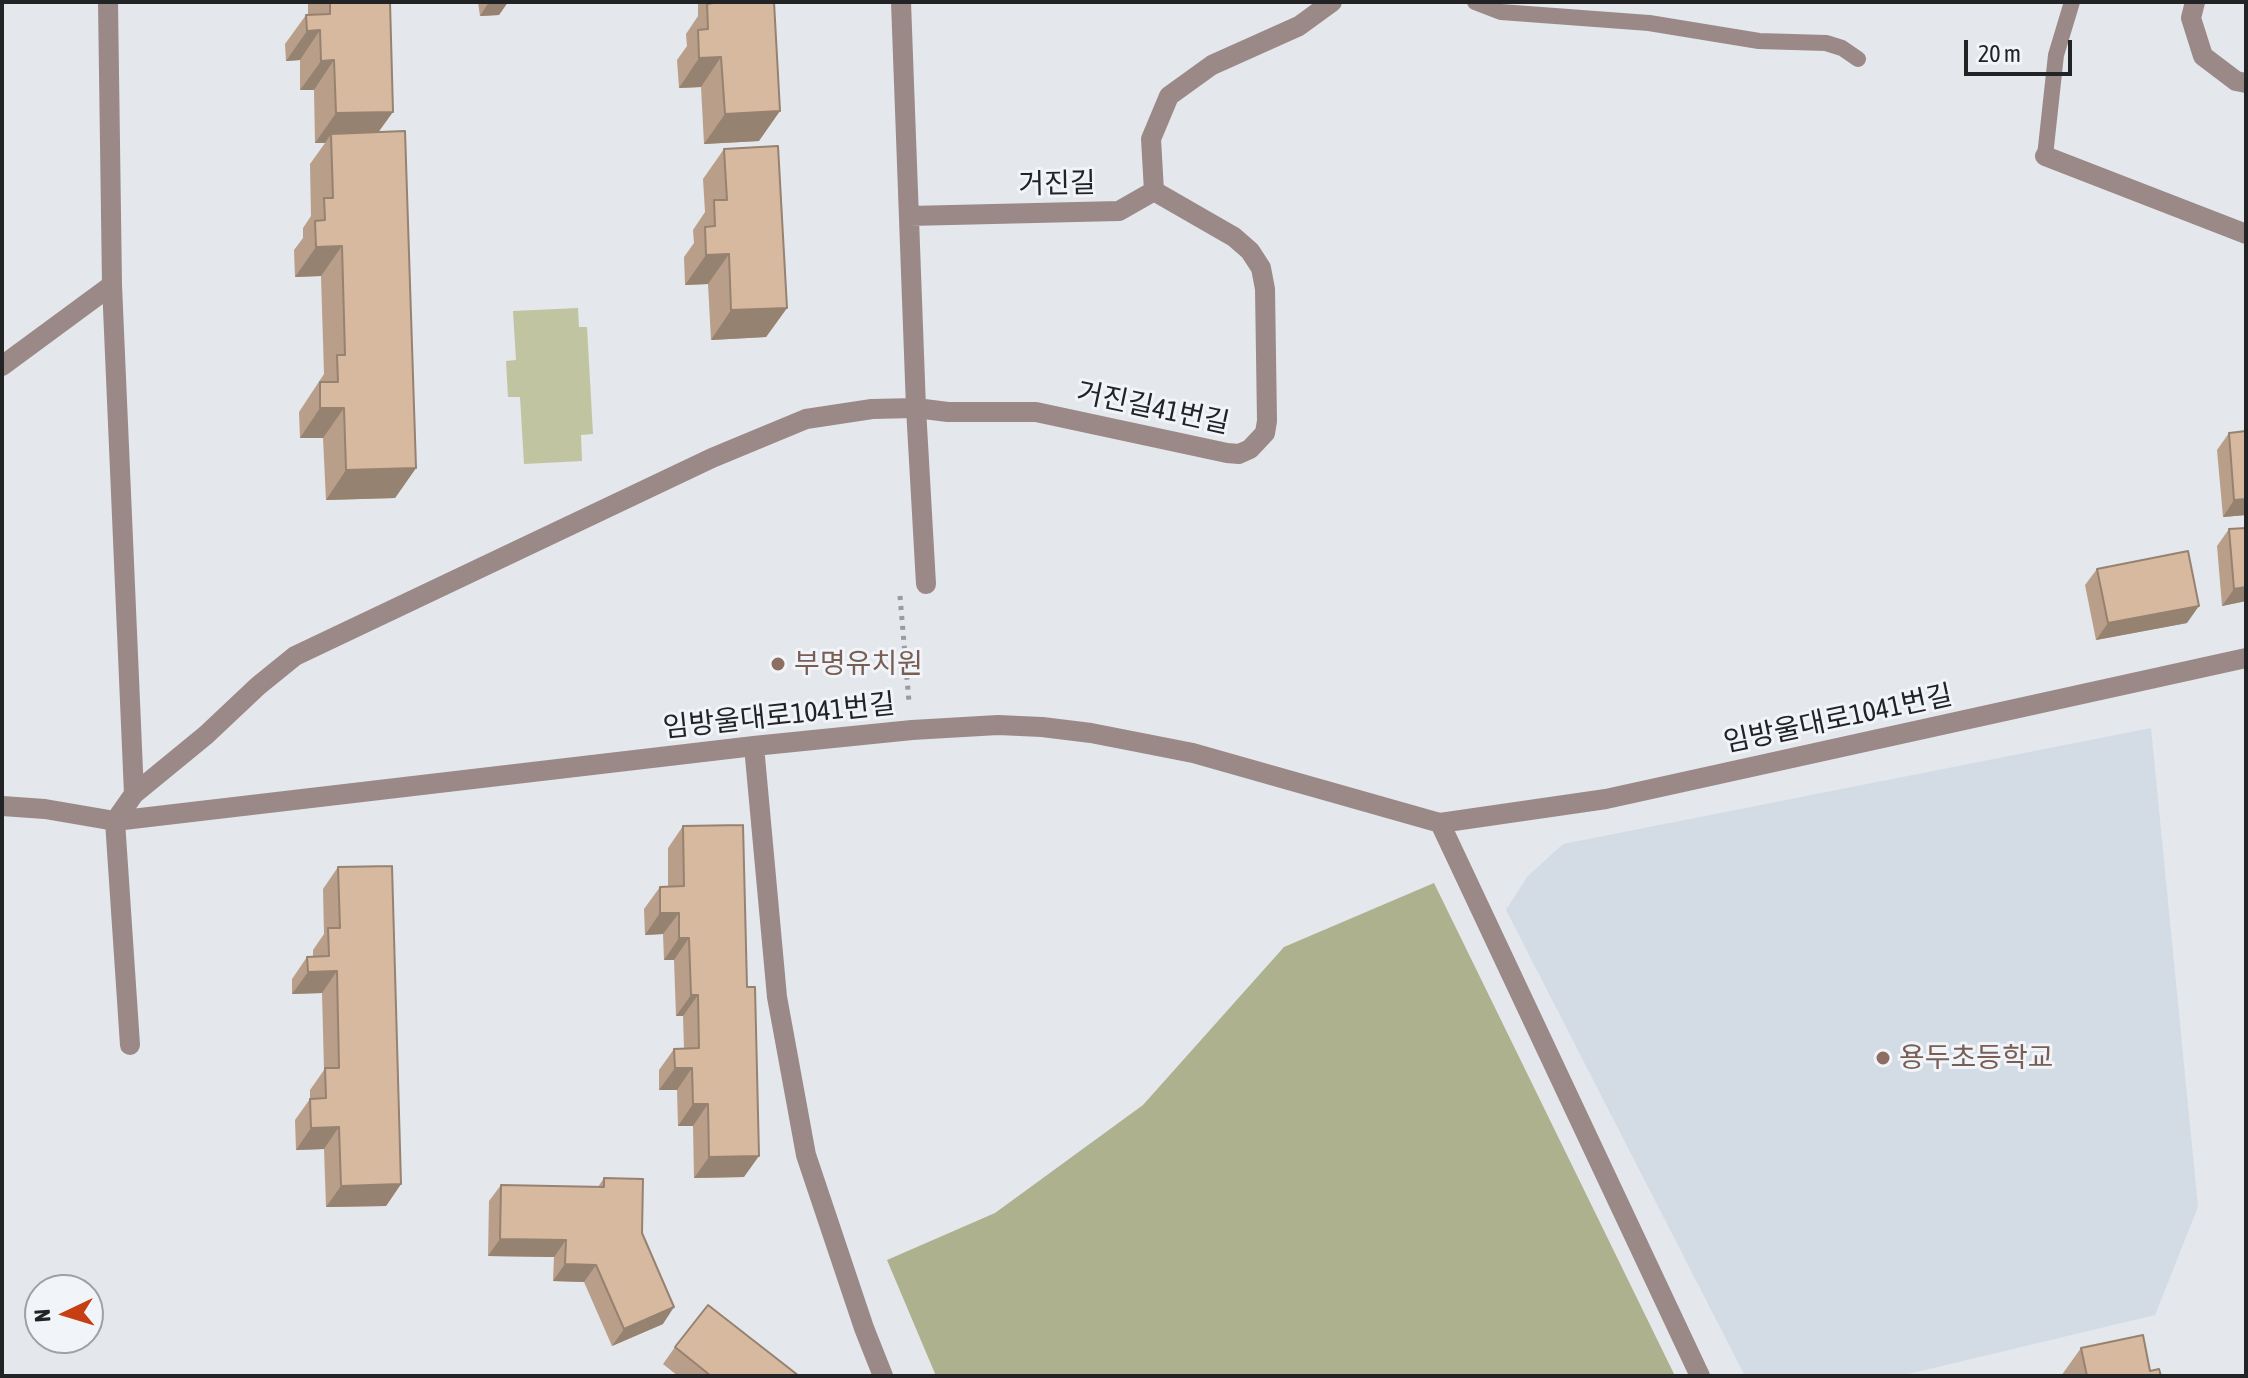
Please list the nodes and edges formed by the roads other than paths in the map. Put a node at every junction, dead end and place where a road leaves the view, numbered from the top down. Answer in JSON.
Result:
{"nodes":[{"id":1,"x":108,"y":2,"type":"edge"},
{"id":2,"x":901,"y":2,"type":"edge"},
{"id":3,"x":1332,"y":2,"type":"edge"},
{"id":4,"x":1475,"y":2,"type":"edge"},
{"id":5,"x":2072,"y":2,"type":"edge"},
{"id":6,"x":2195,"y":2,"type":"edge"},
{"id":7,"x":1858,"y":59,"type":"dead end"},
{"id":8,"x":2246,"y":83,"type":"edge"},
{"id":9,"x":2045,"y":156,"type":"joint"},
{"id":10,"x":1154,"y":191,"type":"junction"},
{"id":11,"x":909,"y":216,"type":"junction"},
{"id":12,"x":2246,"y":234,"type":"edge"},
{"id":13,"x":112,"y":285,"type":"junction"},
{"id":14,"x":2,"y":366,"type":"edge"},
{"id":15,"x":916,"y":408,"type":"junction"},
{"id":16,"x":926,"y":584,"type":"road end"},
{"id":17,"x":2246,"y":658,"type":"edge"},
{"id":18,"x":754,"y":746,"type":"junction"},
{"id":19,"x":134,"y":794,"type":"junction"},
{"id":20,"x":2,"y":806,"type":"edge"},
{"id":21,"x":115,"y":821,"type":"junction"},
{"id":22,"x":1440,"y":823,"type":"junction"},
{"id":23,"x":130,"y":1045,"type":"dead end"},
{"id":24,"x":883,"y":1376,"type":"edge"},
{"id":25,"x":1700,"y":1376,"type":"edge"}],
"edges":[{"from":1,"to":13,"type":"street"},
{"from":2,"to":11,"type":"street"},
{"from":3,"to":10,"type":"street"},
{"from":4,"to":7,"type":"lane"},
{"from":5,"to":9,"type":"lane"},
{"from":6,"to":8,"type":"street"},
{"from":9,"to":12,"type":"street"},
{"from":10,"to":11,"type":"street","name":"거진길"},
{"from":10,"to":15,"type":"street","name":"거진길41번길"},
{"from":11,"to":15,"type":"street"},
{"from":13,"to":14,"type":"street"},
{"from":13,"to":19,"type":"street"},
{"from":15,"to":16,"type":"street"},
{"from":15,"to":19,"type":"street"},
{"from":17,"to":22,"type":"street","name":"임방울대로1041번길"},
{"from":18,"to":21,"type":"street","name":"임방울대로1041번길"},
{"from":18,"to":22,"type":"street","name":"임방울대로1041번길"},
{"from":18,"to":24,"type":"street"},
{"from":19,"to":21,"type":"street"},
{"from":20,"to":21,"type":"street"},
{"from":21,"to":23,"type":"street"},
{"from":22,"to":25,"type":"street"}]}
